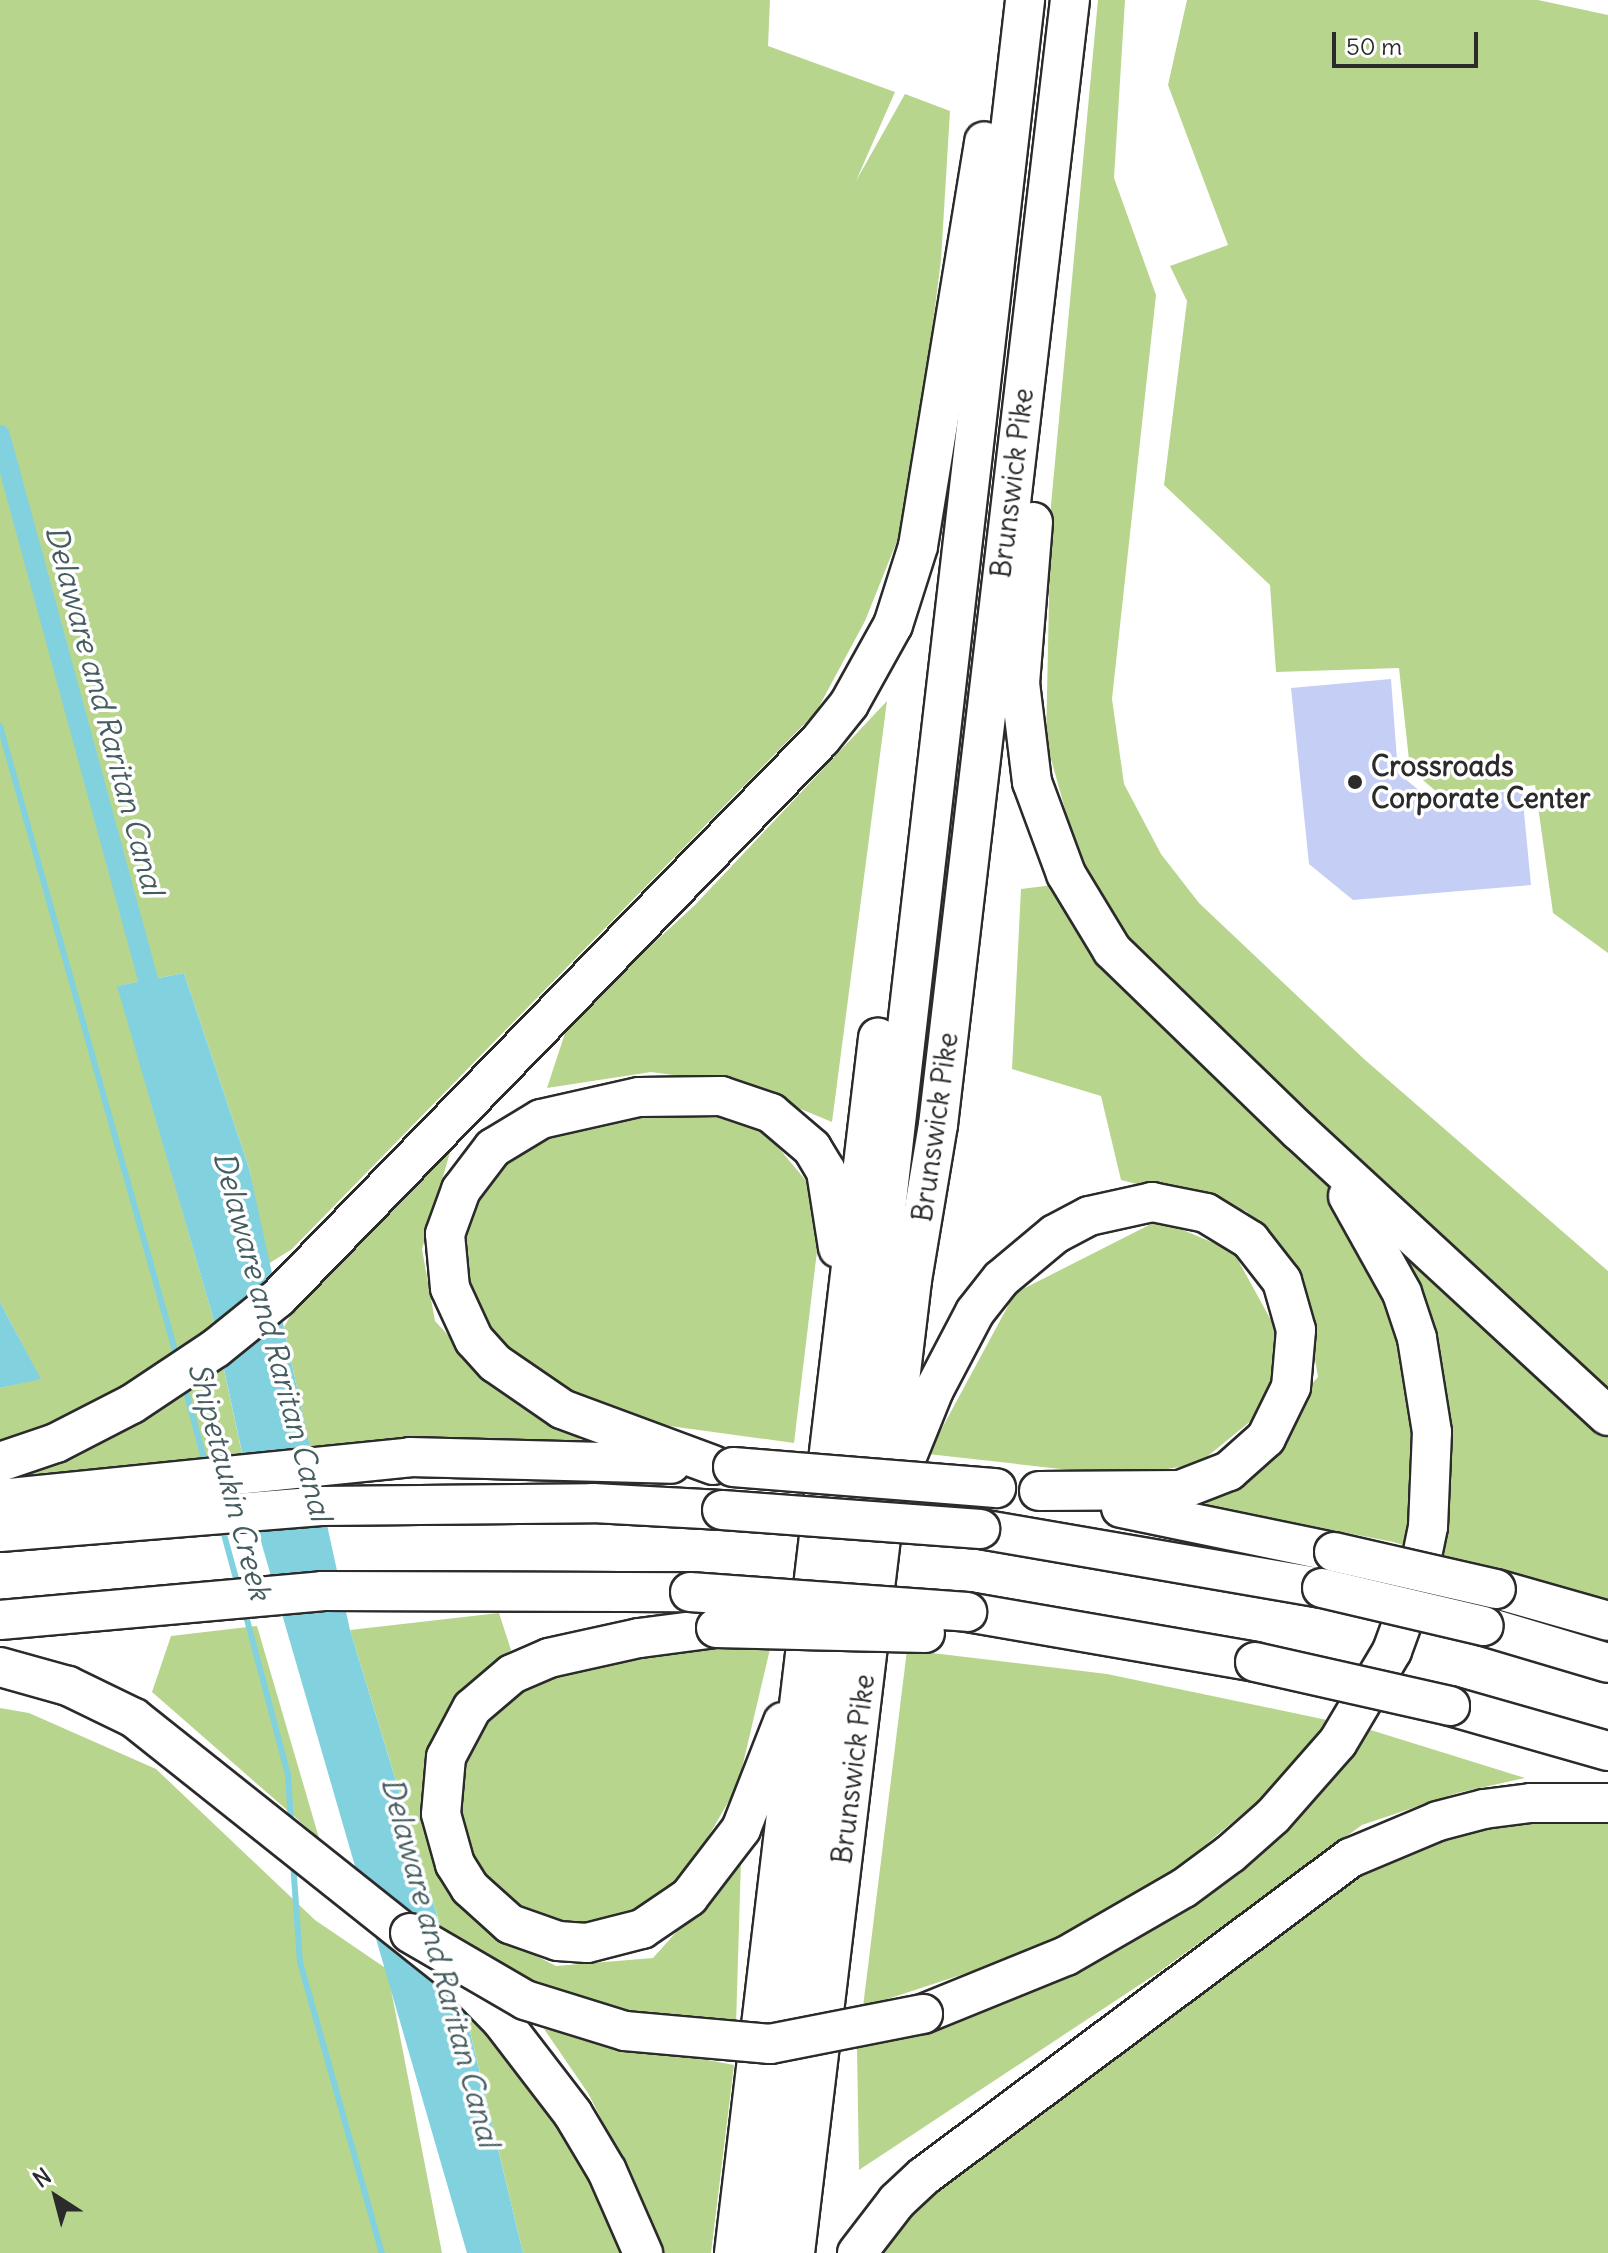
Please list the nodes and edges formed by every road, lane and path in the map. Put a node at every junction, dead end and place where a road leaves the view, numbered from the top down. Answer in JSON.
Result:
{"nodes":[{"id":1,"x":1009,"y":0,"type":"edge"},
{"id":2,"x":1025,"y":0,"type":"edge"},
{"id":3,"x":1070,"y":0,"type":"edge"},
{"id":4,"x":1083,"y":0,"type":"edge"},
{"id":5,"x":930,"y":805,"type":"junction"},
{"id":6,"x":1299,"y":1131,"type":"junction"},
{"id":7,"x":843,"y":1328,"type":"junction"},
{"id":8,"x":1608,"y":1416,"type":"edge"},
{"id":9,"x":0,"y":1462,"type":"edge"},
{"id":10,"x":723,"y":1466,"type":"junction"},
{"id":11,"x":1039,"y":1491,"type":"junction"},
{"id":12,"x":0,"y":1499,"type":"edge"},
{"id":13,"x":126,"y":1503,"type":"junction"},
{"id":14,"x":883,"y":1508,"type":"junction"},
{"id":15,"x":0,"y":1532,"type":"edge"},
{"id":16,"x":0,"y":1620,"type":"edge"},
{"id":17,"x":1608,"y":1621,"type":"edge"},
{"id":18,"x":969,"y":1623,"type":"junction"},
{"id":19,"x":803,"y":1663,"type":"junction"},
{"id":20,"x":1608,"y":1663,"type":"edge"},
{"id":21,"x":0,"y":1667,"type":"edge"},
{"id":22,"x":1608,"y":1751,"type":"edge"},
{"id":23,"x":1608,"y":1803,"type":"edge"},
{"id":24,"x":410,"y":1933,"type":"junction"},
{"id":25,"x":643,"y":2253,"type":"edge"},
{"id":26,"x":734,"y":2253,"type":"edge"},
{"id":27,"x":766,"y":2253,"type":"edge"},
{"id":28,"x":795,"y":2253,"type":"edge"},
{"id":29,"x":857,"y":2253,"type":"edge"}],
"edges":[{"from":1,"to":9,"type":"highway"},
{"from":2,"to":5,"type":"highway","name":"Brunswick Pike"},
{"from":3,"to":14,"type":"highway","name":"Brunswick Pike"},
{"from":4,"to":6,"type":"highway"},
{"from":5,"to":7,"type":"highway"},
{"from":5,"to":27,"type":"highway","name":"Brunswick Pike"},
{"from":6,"to":8,"type":"highway"},
{"from":6,"to":24,"type":"highway","bridge":true},
{"from":7,"to":10,"type":"highway"},
{"from":7,"to":19,"type":"highway"},
{"from":10,"to":11,"type":"highway","bridge":true},
{"from":10,"to":13,"type":"highway"},
{"from":11,"to":14,"type":"highway"},
{"from":11,"to":17,"type":"highway","bridge":true},
{"from":12,"to":13,"type":"highway"},
{"from":13,"to":15,"type":"highway"},
{"from":13,"to":20,"type":"highway","bridge":true},
{"from":14,"to":28,"type":"highway","name":"Brunswick Pike"},
{"from":16,"to":18,"type":"highway","bridge":true},
{"from":18,"to":19,"type":"highway","bridge":true},
{"from":18,"to":22,"type":"highway","bridge":true},
{"from":19,"to":26,"type":"highway"},
{"from":21,"to":24,"type":"highway"},
{"from":23,"to":29,"type":"highway"},
{"from":24,"to":25,"type":"highway","bridge":true}]}
